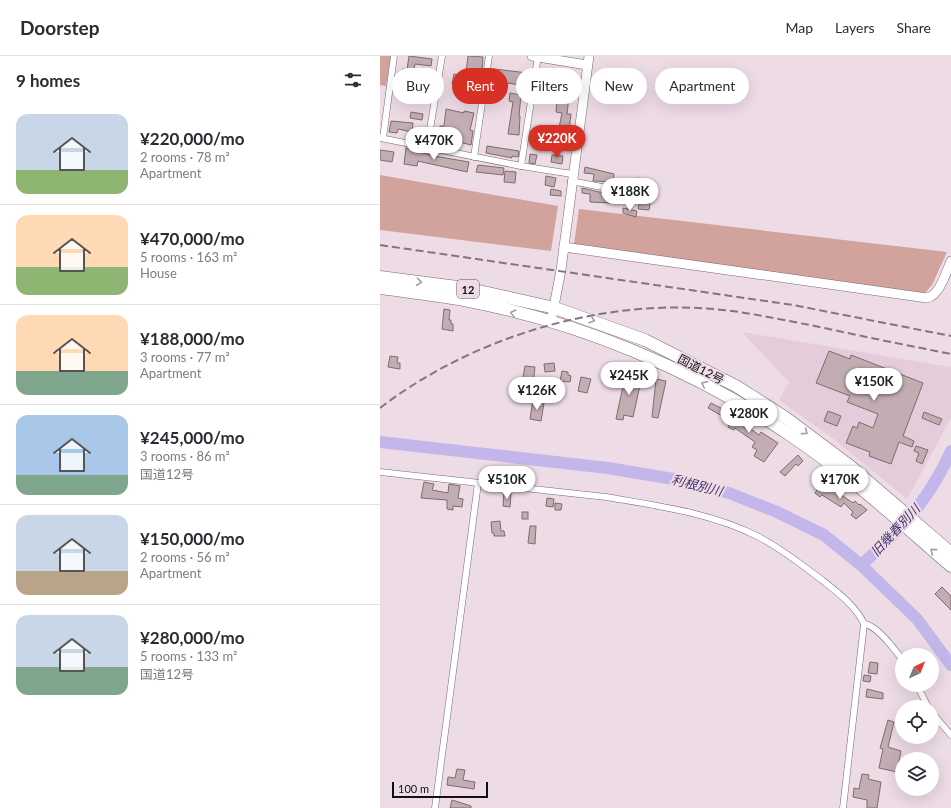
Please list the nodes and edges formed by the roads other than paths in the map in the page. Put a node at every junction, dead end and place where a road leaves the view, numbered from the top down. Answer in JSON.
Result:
{"nodes":[{"id":1,"x":394,"y":56,"type":"edge"},
{"id":2,"x":442,"y":56,"type":"edge"},
{"id":3,"x":489,"y":56,"type":"edge"},
{"id":4,"x":536,"y":56,"type":"edge"},
{"id":5,"x":588,"y":60,"type":"edge"},
{"id":6,"x":382,"y":138,"type":"edge"},
{"id":7,"x":427,"y":148,"type":"junction"},
{"id":8,"x":474,"y":157,"type":"junction"},
{"id":9,"x":521,"y":166,"type":"junction"},
{"id":10,"x":572,"y":177,"type":"junction"},
{"id":11,"x":643,"y":195,"type":"dead end"},
{"id":12,"x":564,"y":247,"type":"junction"},
{"id":13,"x":951,"y":261,"type":"edge"},
{"id":14,"x":380,"y":277,"type":"edge"},
{"id":15,"x":380,"y":288,"type":"edge"},
{"id":16,"x":555,"y":308,"type":"junction"},
{"id":17,"x":551,"y":322,"type":"junction"},
{"id":18,"x":380,"y":472,"type":"edge"},
{"id":19,"x":478,"y":483,"type":"junction"},
{"id":20,"x":899,"y":515,"type":"junction"},
{"id":21,"x":919,"y":532,"type":"junction"},
{"id":22,"x":951,"y":553,"type":"edge"},
{"id":23,"x":951,"y":566,"type":"edge"},
{"id":24,"x":864,"y":624,"type":"junction"},
{"id":25,"x":895,"y":650,"type":"edge"},
{"id":26,"x":939,"y":721,"type":"edge"},
{"id":27,"x":951,"y":735,"type":"edge"},
{"id":28,"x":435,"y":808,"type":"edge"},
{"id":29,"x":843,"y":808,"type":"edge"}],
"edges":[{"from":1,"to":6,"type":"street"},
{"from":2,"to":7,"type":"street"},
{"from":3,"to":8,"type":"street"},
{"from":4,"to":5,"type":"street"},
{"from":4,"to":9,"type":"street"},
{"from":5,"to":10,"type":"street"},
{"from":6,"to":7,"type":"street"},
{"from":7,"to":8,"type":"street"},
{"from":8,"to":9,"type":"street"},
{"from":9,"to":10,"type":"street"},
{"from":10,"to":11,"type":"street"},
{"from":10,"to":12,"type":"street"},
{"from":12,"to":13,"type":"street"},
{"from":12,"to":16,"type":"street"},
{"from":14,"to":16,"type":"highway","name":"国道12号","number":"12","one_way":true},
{"from":17,"to":15,"type":"highway","name":"国道12号","number":"12","one_way":true},
{"from":16,"to":17,"type":"street"},
{"from":16,"to":20,"type":"highway","name":"国道12号","number":"12","one_way":true},
{"from":20,"to":17,"type":"highway","name":"国道12号","number":"12","one_way":true},
{"from":18,"to":19,"type":"street"},
{"from":19,"to":24,"type":"street"},
{"from":19,"to":28,"type":"street"},
{"from":20,"to":21,"type":"highway","name":"国道12号","number":"12"},
{"from":21,"to":22,"type":"highway","name":"国道12号","number":"12"},
{"from":23,"to":21,"type":"highway","name":"国道12号","number":"12","one_way":true},
{"from":24,"to":25,"type":"street"},
{"from":24,"to":29,"type":"street"},
{"from":26,"to":27,"type":"street"}]}
